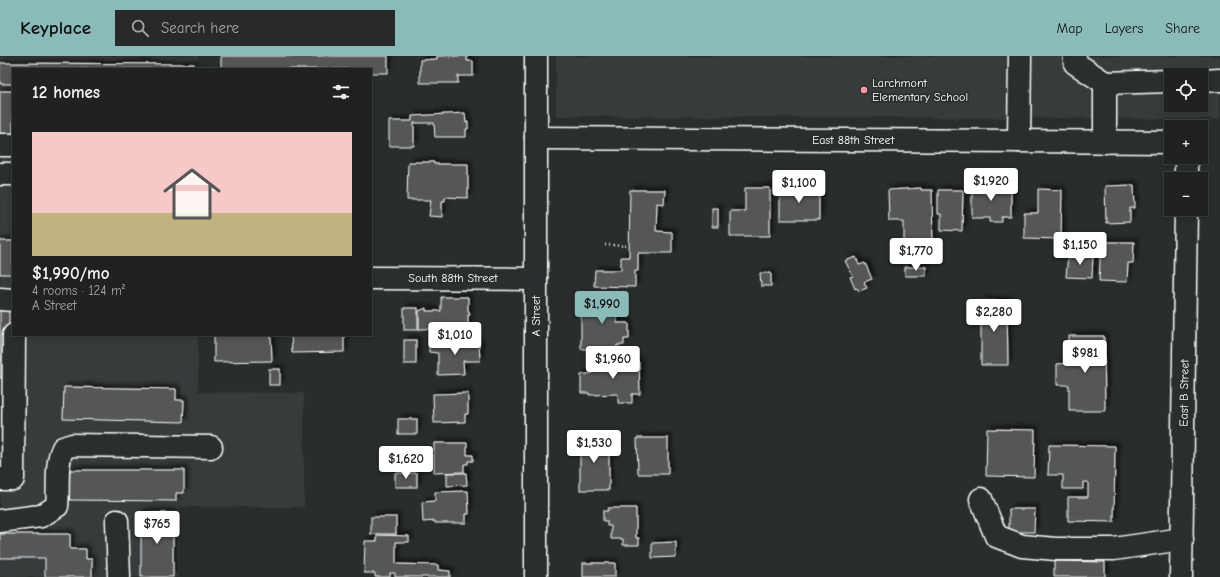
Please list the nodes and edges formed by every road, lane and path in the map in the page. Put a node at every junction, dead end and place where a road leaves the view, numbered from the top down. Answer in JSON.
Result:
{"nodes":[{"id":1,"x":536,"y":56,"type":"edge"},
{"id":2,"x":1020,"y":56,"type":"edge"},
{"id":3,"x":1074,"y":56,"type":"edge"},
{"id":4,"x":1220,"y":80,"type":"edge"},
{"id":5,"x":1164,"y":81,"type":"edge"},
{"id":6,"x":1208,"y":81,"type":"edge"},
{"id":7,"x":1106,"y":82,"type":"junction"},
{"id":8,"x":536,"y":138,"type":"junction"},
{"id":9,"x":1019,"y":141,"type":"junction"},
{"id":10,"x":1105,"y":142,"type":"junction"},
{"id":11,"x":1164,"y":142,"type":"edge"},
{"id":12,"x":0,"y":145,"type":"edge"},
{"id":13,"x":12,"y":145,"type":"edge"},
{"id":14,"x":0,"y":174,"type":"edge"},
{"id":15,"x":12,"y":174,"type":"edge"},
{"id":16,"x":1186,"y":216,"type":"edge"},
{"id":17,"x":605,"y":245,"type":"dead end"},
{"id":18,"x":629,"y":246,"type":"dead end"},
{"id":19,"x":372,"y":278,"type":"edge"},
{"id":20,"x":536,"y":279,"type":"junction"},
{"id":21,"x":0,"y":299,"type":"edge"},
{"id":22,"x":12,"y":300,"type":"edge"},
{"id":23,"x":14,"y":336,"type":"edge"},
{"id":24,"x":7,"y":390,"type":"edge"},
{"id":25,"x":211,"y":448,"type":"dead end"},
{"id":26,"x":0,"y":479,"type":"edge"},
{"id":27,"x":981,"y":500,"type":"dead end"},
{"id":28,"x":0,"y":521,"type":"edge"},
{"id":29,"x":117,"y":521,"type":"dead end"},
{"id":30,"x":1182,"y":539,"type":"junction"},
{"id":31,"x":118,"y":577,"type":"edge"},
{"id":32,"x":536,"y":577,"type":"edge"},
{"id":33,"x":1181,"y":577,"type":"edge"}],
"edges":[{"from":1,"to":8,"type":"street","name":"A Street"},
{"from":2,"to":9,"type":"street"},
{"from":3,"to":7,"type":"street"},
{"from":4,"to":6,"type":"street"},
{"from":5,"to":7,"type":"street"},
{"from":7,"to":10,"type":"street"},
{"from":8,"to":9,"type":"street","name":"East 88th Street"},
{"from":8,"to":20,"type":"street","name":"A Street"},
{"from":9,"to":10,"type":"street","name":"East 88th Street"},
{"from":10,"to":11,"type":"street","name":"East 88th Street"},
{"from":12,"to":13,"type":"street"},
{"from":14,"to":15,"type":"street"},
{"from":16,"to":30,"type":"street","name":"East B Street"},
{"from":17,"to":18,"type":"path"},
{"from":19,"to":20,"type":"street","name":"South 88th Street"},
{"from":20,"to":32,"type":"street","name":"A Street"},
{"from":21,"to":22,"type":"street"},
{"from":23,"to":24,"type":"street"},
{"from":24,"to":26,"type":"street"},
{"from":25,"to":28,"type":"street"},
{"from":27,"to":30,"type":"street"},
{"from":29,"to":31,"type":"street"},
{"from":30,"to":33,"type":"street","name":"East B Street"}]}
